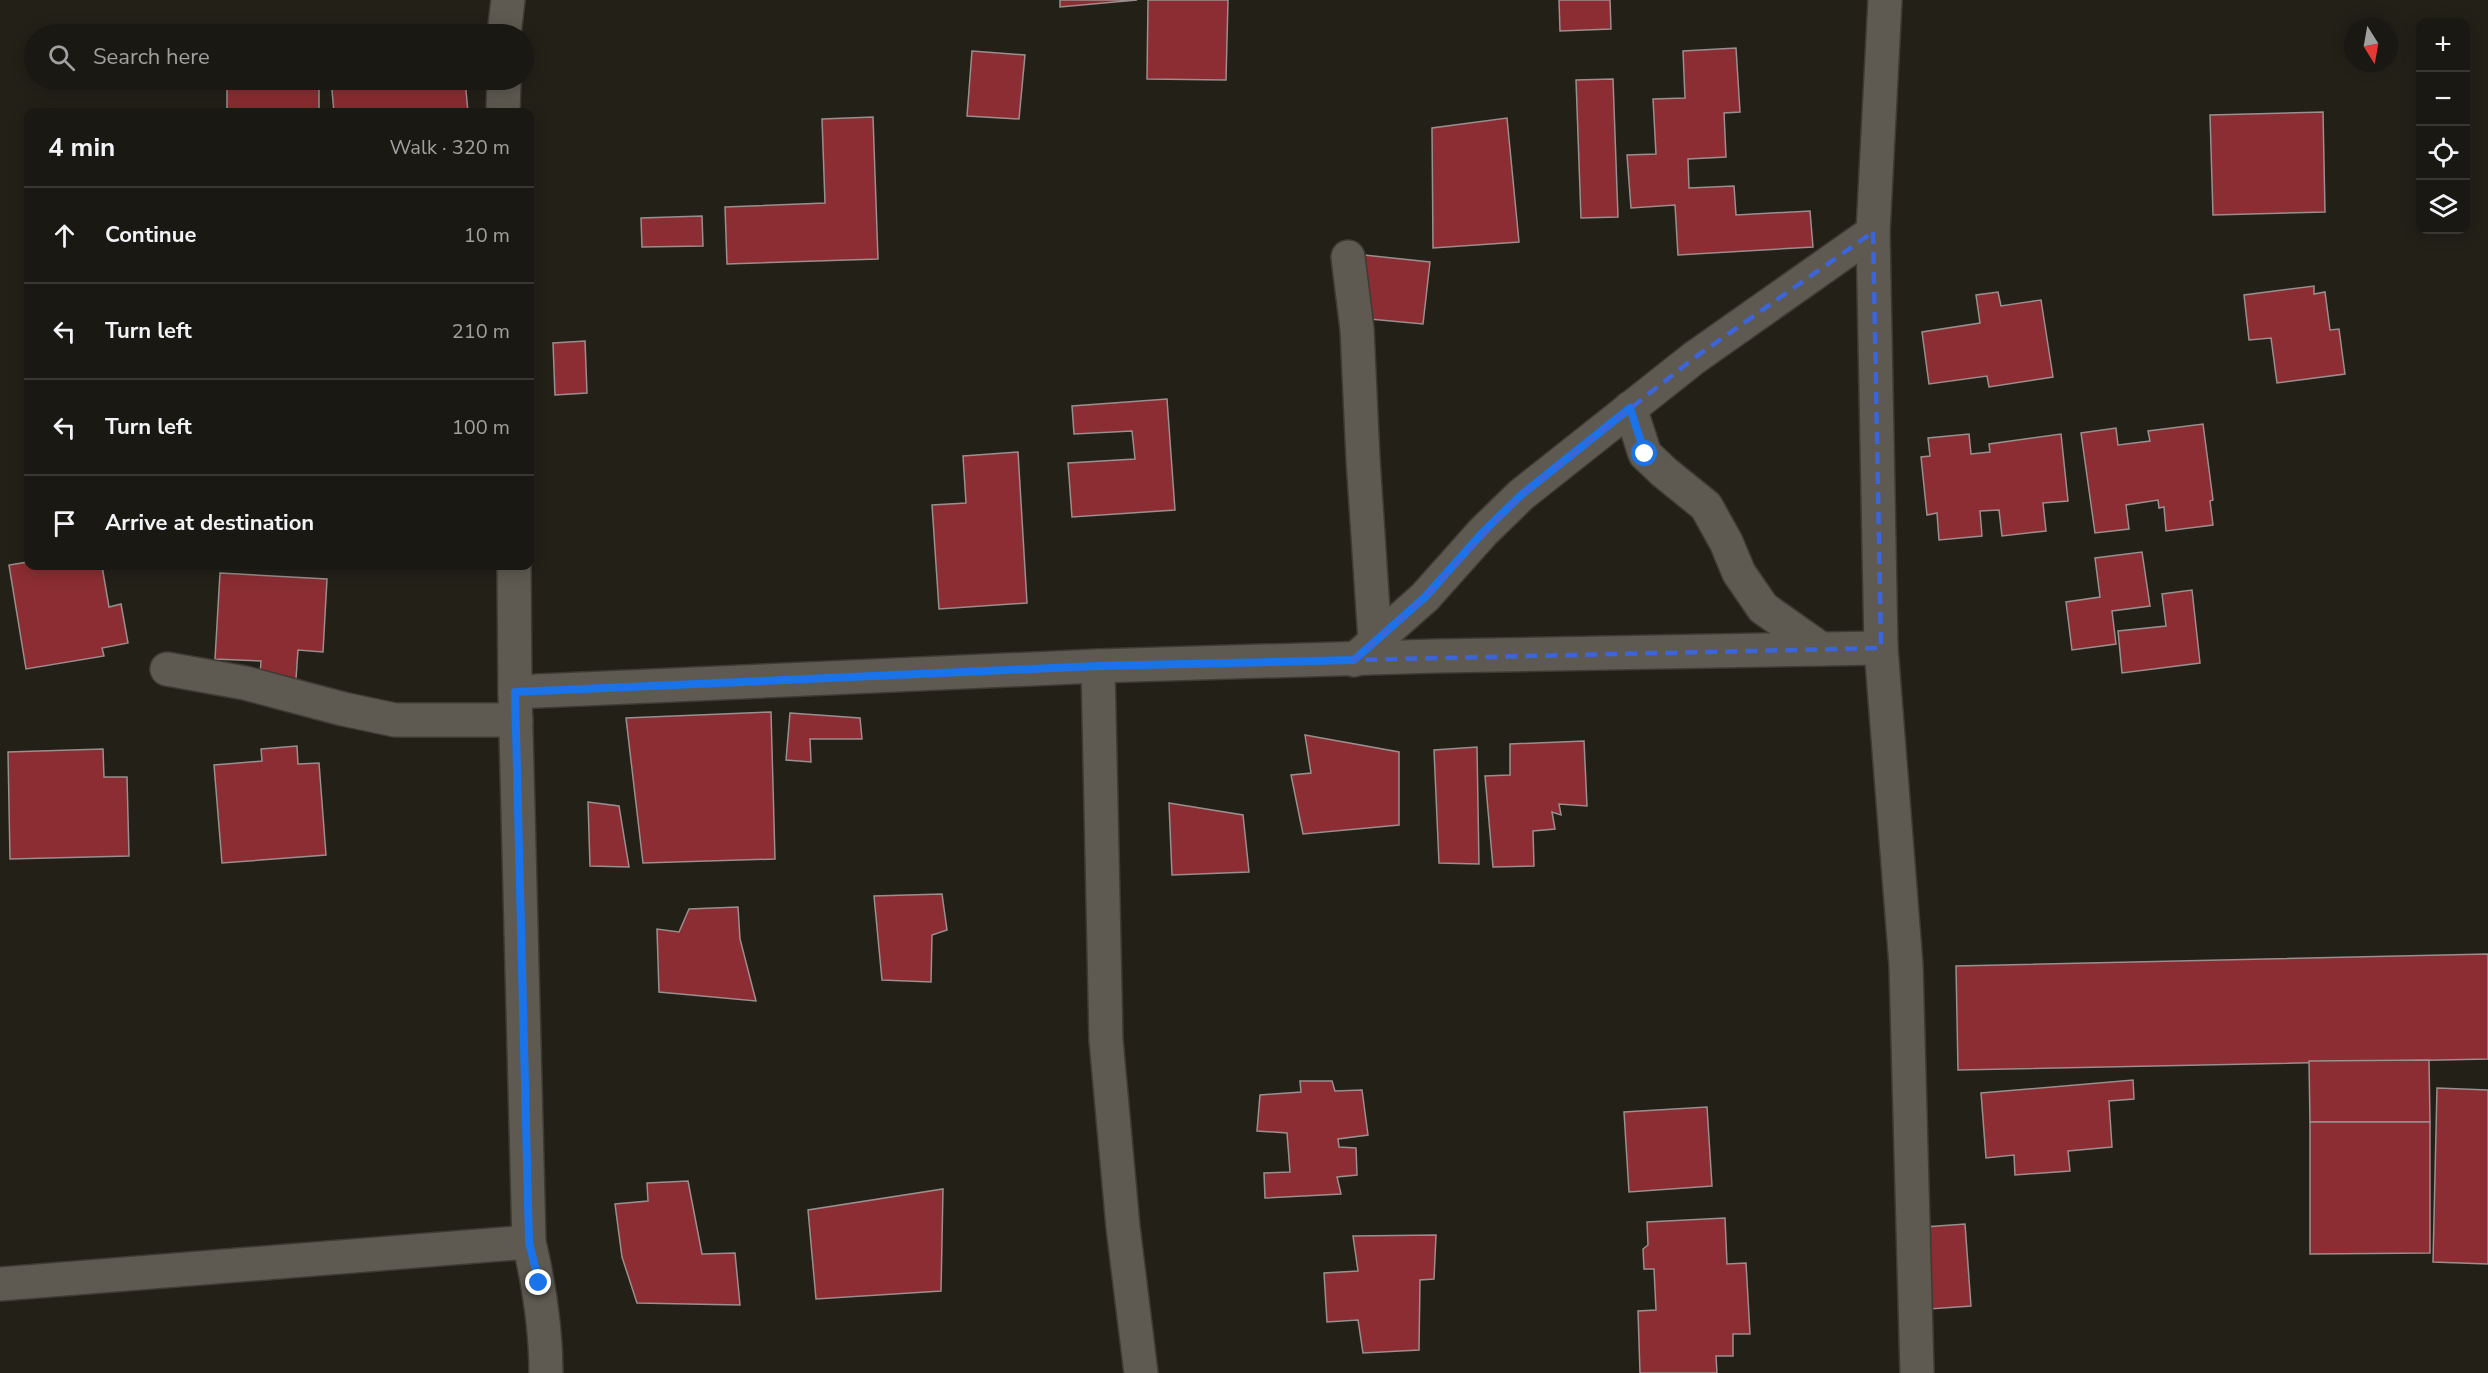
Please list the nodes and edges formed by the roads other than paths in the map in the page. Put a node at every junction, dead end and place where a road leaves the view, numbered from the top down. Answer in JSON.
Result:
{"nodes":[{"id":1,"x":508,"y":0,"type":"edge"},
{"id":2,"x":1885,"y":0,"type":"edge"},
{"id":3,"x":505,"y":24,"type":"edge"},
{"id":4,"x":504,"y":90,"type":"edge"},
{"id":5,"x":504,"y":108,"type":"edge"},
{"id":6,"x":1873,"y":232,"type":"junction"},
{"id":7,"x":1348,"y":257,"type":"dead end"},
{"id":8,"x":1630,"y":408,"type":"junction"},
{"id":9,"x":514,"y":570,"type":"edge"},
{"id":10,"x":1881,"y":648,"type":"junction"},
{"id":11,"x":1821,"y":649,"type":"junction"},
{"id":12,"x":1365,"y":651,"type":"junction"},
{"id":13,"x":1098,"y":666,"type":"junction"},
{"id":14,"x":167,"y":669,"type":"dead end"},
{"id":15,"x":516,"y":706,"type":"junction"},
{"id":16,"x":529,"y":1242,"type":"junction"},
{"id":17,"x":0,"y":1284,"type":"edge"},
{"id":18,"x":546,"y":1373,"type":"edge"},
{"id":19,"x":1141,"y":1373,"type":"edge"},
{"id":20,"x":1917,"y":1373,"type":"edge"}],
"edges":[{"from":1,"to":3,"type":"street"},
{"from":2,"to":6,"type":"street"},
{"from":4,"to":5,"type":"street"},
{"from":6,"to":8,"type":"street"},
{"from":6,"to":10,"type":"street"},
{"from":7,"to":12,"type":"street"},
{"from":8,"to":11,"type":"street"},
{"from":8,"to":12,"type":"street"},
{"from":9,"to":15,"type":"street"},
{"from":10,"to":11,"type":"street"},
{"from":10,"to":20,"type":"street"},
{"from":11,"to":12,"type":"street"},
{"from":12,"to":13,"type":"street"},
{"from":13,"to":15,"type":"street"},
{"from":13,"to":19,"type":"street"},
{"from":14,"to":15,"type":"street"},
{"from":15,"to":16,"type":"street"},
{"from":16,"to":17,"type":"street"},
{"from":16,"to":18,"type":"street"}]}
